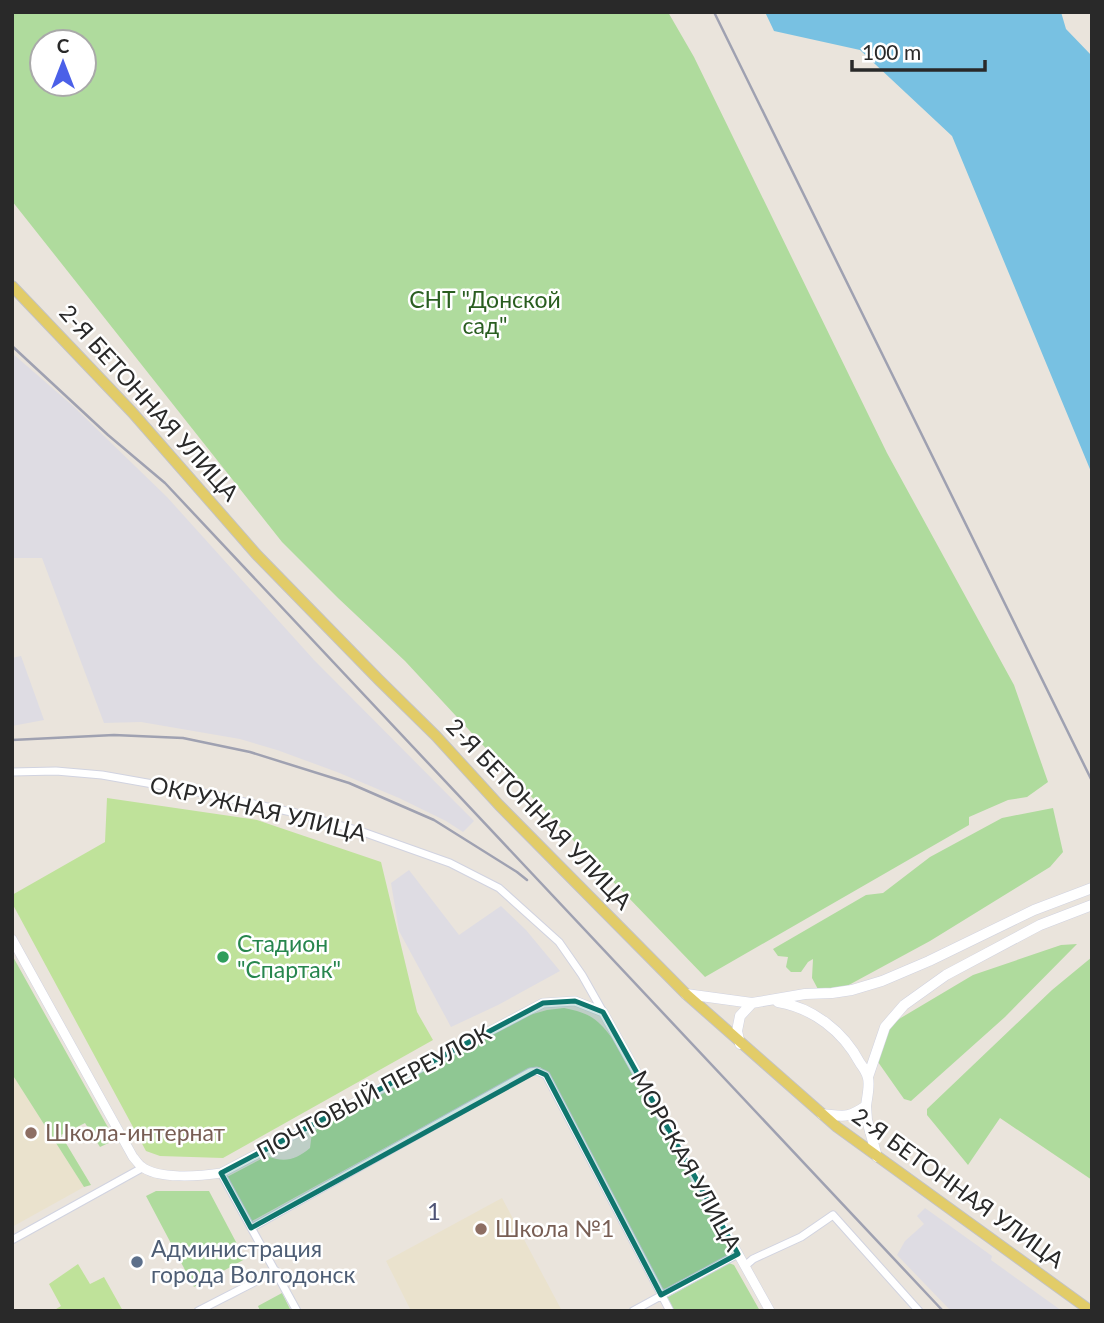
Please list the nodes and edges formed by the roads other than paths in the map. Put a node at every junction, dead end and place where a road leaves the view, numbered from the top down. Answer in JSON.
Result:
{"nodes":[{"id":1,"x":12,"y":285,"type":"edge"},
{"id":2,"x":12,"y":772,"type":"edge"},
{"id":3,"x":1092,"y":888,"type":"edge"},
{"id":4,"x":1092,"y":905,"type":"edge"},
{"id":5,"x":12,"y":939,"type":"edge"},
{"id":6,"x":686,"y":994,"type":"junction"},
{"id":7,"x":769,"y":1000,"type":"junction"},
{"id":8,"x":752,"y":1003,"type":"junction"},
{"id":9,"x":603,"y":1012,"type":"junction"},
{"id":10,"x":740,"y":1044,"type":"junction"},
{"id":11,"x":868,"y":1077,"type":"junction"},
{"id":12,"x":866,"y":1105,"type":"junction"},
{"id":13,"x":822,"y":1114,"type":"junction"},
{"id":14,"x":877,"y":1157,"type":"junction"},
{"id":15,"x":142,"y":1168,"type":"junction"},
{"id":16,"x":221,"y":1173,"type":"junction"},
{"id":17,"x":251,"y":1228,"type":"junction"},
{"id":18,"x":12,"y":1240,"type":"edge"},
{"id":19,"x":738,"y":1254,"type":"junction"},
{"id":20,"x":745,"y":1266,"type":"junction"},
{"id":21,"x":275,"y":1271,"type":"junction"},
{"id":22,"x":661,"y":1295,"type":"junction"},
{"id":23,"x":198,"y":1311,"type":"edge"},
{"id":24,"x":297,"y":1311,"type":"edge"},
{"id":25,"x":633,"y":1311,"type":"edge"},
{"id":26,"x":670,"y":1311,"type":"edge"},
{"id":27,"x":770,"y":1311,"type":"edge"},
{"id":28,"x":919,"y":1311,"type":"edge"},
{"id":29,"x":1091,"y":1311,"type":"edge"}],
"edges":[{"from":1,"to":6,"type":"main road","name":"2-Я БЕТОННАЯ УЛИЦА"},
{"from":2,"to":9,"type":"street","name":"ОКРУЖНАЯ УЛИЦА"},
{"from":3,"to":7,"type":"main road"},
{"from":4,"to":11,"type":"main road"},
{"from":5,"to":15,"type":"street"},
{"from":6,"to":8,"type":"main road"},
{"from":6,"to":10,"type":"main road","name":"2-Я БЕТОННАЯ УЛИЦА"},
{"from":7,"to":8,"type":"main road"},
{"from":7,"to":11,"type":"main road"},
{"from":8,"to":10,"type":"main road"},
{"from":9,"to":16,"type":"street","name":"ПОЧТОВЫЙ ПЕРЕУЛОК"},
{"from":9,"to":19,"type":"street","name":"МОРСКАЯ УЛИЦА"},
{"from":10,"to":13,"type":"main road","name":"2-Я БЕТОННАЯ УЛИЦА"},
{"from":11,"to":12,"type":"main road"},
{"from":12,"to":13,"type":"main road"},
{"from":12,"to":14,"type":"main road"},
{"from":13,"to":14,"type":"main road","name":"2-Я БЕТОННАЯ УЛИЦА"},
{"from":14,"to":29,"type":"main road","name":"2-Я БЕТОННАЯ УЛИЦА"},
{"from":15,"to":16,"type":"street","name":"ПОЧТОВЫЙ ПЕРЕУЛОК"},
{"from":15,"to":18,"type":"street"},
{"from":16,"to":17,"type":"street"},
{"from":17,"to":21,"type":"street"},
{"from":17,"to":22,"type":"street"},
{"from":19,"to":20,"type":"street","name":"МОРСКАЯ УЛИЦА"},
{"from":19,"to":22,"type":"street"},
{"from":20,"to":27,"type":"street","name":"МОРСКАЯ УЛИЦА"},
{"from":20,"to":28,"type":"street"},
{"from":21,"to":23,"type":"street"},
{"from":21,"to":24,"type":"street"},
{"from":22,"to":25,"type":"street"},
{"from":22,"to":26,"type":"street"}]}
